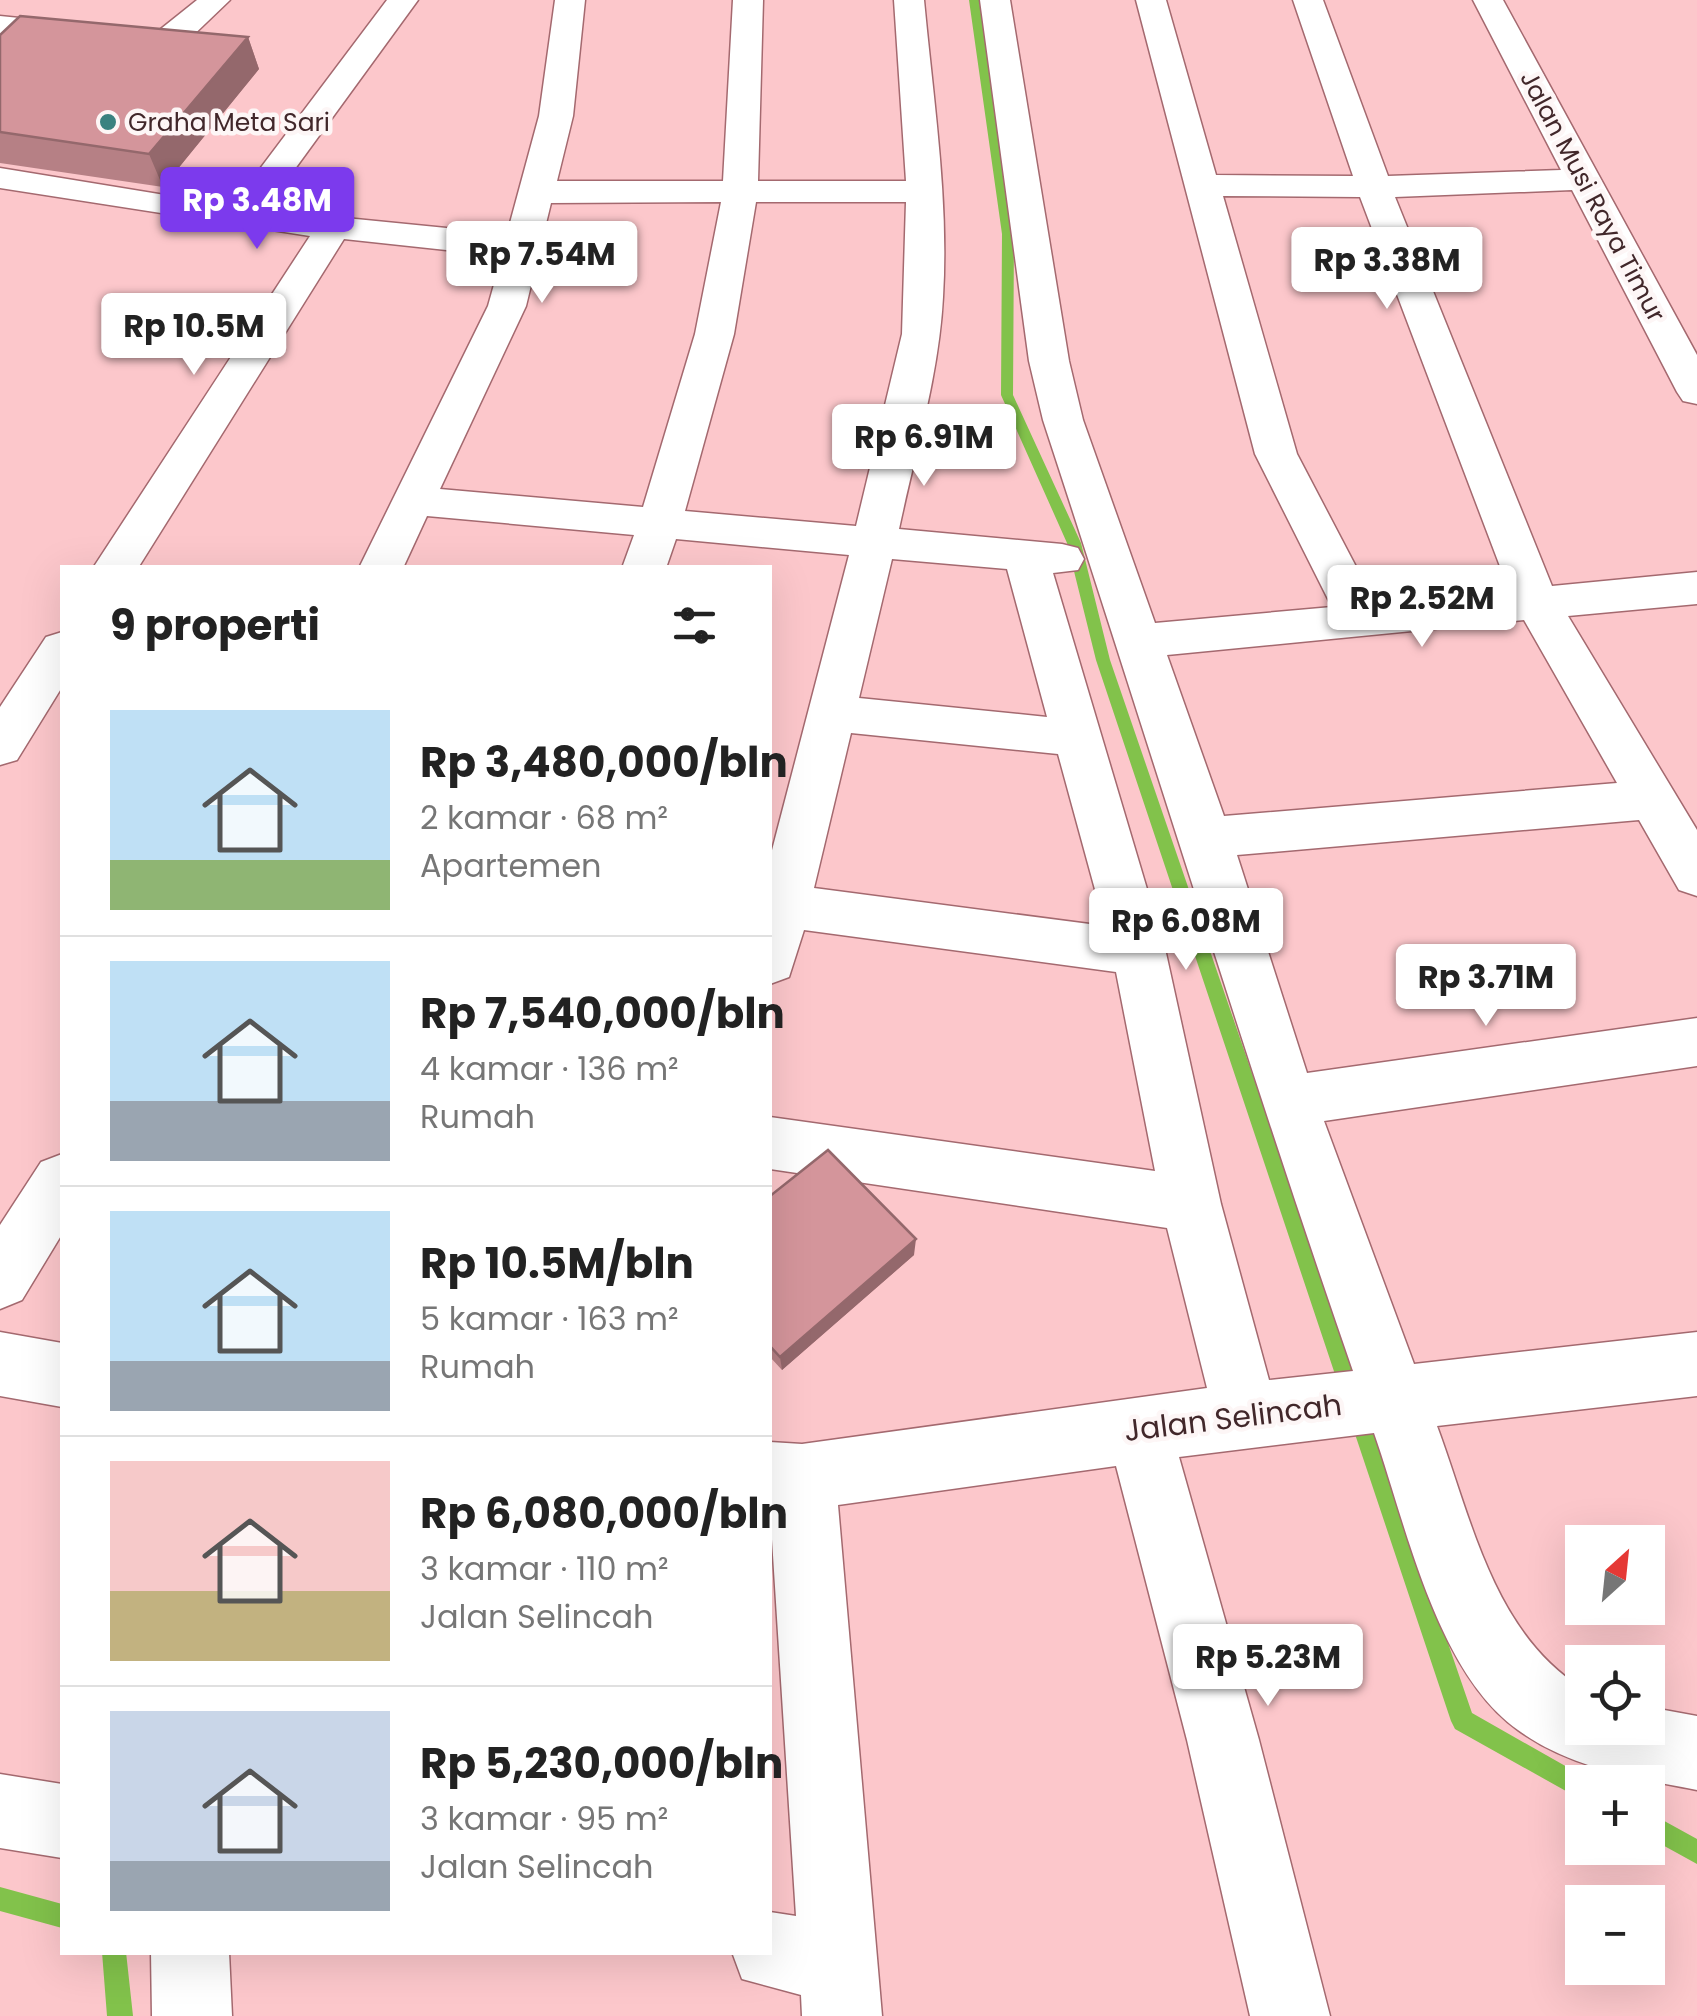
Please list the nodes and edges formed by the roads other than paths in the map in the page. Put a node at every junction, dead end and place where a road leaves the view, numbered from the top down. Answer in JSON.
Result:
{"nodes":[{"id":1,"x":215,"y":0,"type":"edge"},
{"id":2,"x":403,"y":0,"type":"edge"},
{"id":3,"x":570,"y":0,"type":"edge"},
{"id":4,"x":748,"y":0,"type":"edge"},
{"id":5,"x":910,"y":0,"type":"edge"},
{"id":6,"x":995,"y":0,"type":"edge"},
{"id":7,"x":1150,"y":0,"type":"edge"},
{"id":8,"x":1308,"y":0,"type":"edge"},
{"id":9,"x":1488,"y":0,"type":"edge"},
{"id":10,"x":0,"y":25,"type":"edge"},
{"id":11,"x":0,"y":178,"type":"edge"},
{"id":12,"x":1587,"y":179,"type":"junction"},
{"id":13,"x":1202,"y":185,"type":"junction"},
{"id":14,"x":1374,"y":186,"type":"junction"},
{"id":15,"x":740,"y":189,"type":"junction"},
{"id":16,"x":924,"y":190,"type":"junction"},
{"id":17,"x":538,"y":192,"type":"junction"},
{"id":18,"x":241,"y":218,"type":"junction"},
{"id":19,"x":334,"y":228,"type":"junction"},
{"id":20,"x":525,"y":246,"type":"junction"},
{"id":21,"x":1697,"y":392,"type":"edge"},
{"id":22,"x":414,"y":501,"type":"junction"},
{"id":23,"x":660,"y":522,"type":"junction"},
{"id":24,"x":874,"y":544,"type":"junction"},
{"id":25,"x":1070,"y":558,"type":"junction"},
{"id":26,"x":116,"y":565,"type":"edge"},
{"id":27,"x":382,"y":565,"type":"edge"},
{"id":28,"x":645,"y":565,"type":"edge"},
{"id":29,"x":1697,"y":588,"type":"edge"},
{"id":30,"x":1534,"y":600,"type":"junction"},
{"id":31,"x":1360,"y":618,"type":"junction"},
{"id":32,"x":1140,"y":642,"type":"junction"},
{"id":33,"x":60,"y":652,"type":"edge"},
{"id":34,"x":830,"y":713,"type":"junction"},
{"id":35,"x":1078,"y":738,"type":"junction"},
{"id":36,"x":0,"y":747,"type":"edge"},
{"id":37,"x":1652,"y":799,"type":"junction"},
{"id":38,"x":1206,"y":838,"type":"junction"},
{"id":39,"x":1697,"y":875,"type":"edge"},
{"id":40,"x":784,"y":906,"type":"junction"},
{"id":41,"x":772,"y":953,"type":"edge"},
{"id":42,"x":1139,"y":953,"type":"junction"},
{"id":43,"x":1697,"y":1042,"type":"edge"},
{"id":44,"x":1288,"y":1100,"type":"junction"},
{"id":45,"x":772,"y":1144,"type":"edge"},
{"id":46,"x":60,"y":1184,"type":"edge"},
{"id":47,"x":1192,"y":1204,"type":"junction"},
{"id":48,"x":0,"y":1279,"type":"edge"},
{"id":49,"x":0,"y":1364,"type":"edge"},
{"id":50,"x":1697,"y":1364,"type":"edge"},
{"id":51,"x":60,"y":1375,"type":"edge"},
{"id":52,"x":1381,"y":1400,"type":"junction"},
{"id":53,"x":1264,"y":1414,"type":"junction"},
{"id":54,"x":1139,"y":1429,"type":"junction"},
{"id":55,"x":786,"y":1476,"type":"edge"},
{"id":56,"x":1565,"y":1716,"type":"edge"},
{"id":57,"x":1652,"y":1745,"type":"edge"},
{"id":58,"x":1697,"y":1754,"type":"edge"},
{"id":59,"x":0,"y":1811,"type":"edge"},
{"id":60,"x":60,"y":1820,"type":"edge"},
{"id":61,"x":190,"y":1955,"type":"edge"},
{"id":62,"x":816,"y":1976,"type":"edge"},
{"id":63,"x":192,"y":2016,"type":"edge"},
{"id":64,"x":1290,"y":2016,"type":"edge"}],
"edges":[{"from":1,"to":10,"type":"street"},
{"from":2,"to":18,"type":"street"},
{"from":3,"to":17,"type":"street"},
{"from":4,"to":15,"type":"street"},
{"from":5,"to":16,"type":"street"},
{"from":6,"to":25,"type":"street"},
{"from":7,"to":13,"type":"street"},
{"from":8,"to":14,"type":"street"},
{"from":9,"to":12,"type":"street","name":"Jalan Musi Raya Timur"},
{"from":11,"to":18,"type":"street"},
{"from":12,"to":14,"type":"street"},
{"from":12,"to":21,"type":"street","name":"Jalan Musi Raya Timur"},
{"from":13,"to":14,"type":"street"},
{"from":13,"to":31,"type":"street"},
{"from":14,"to":30,"type":"street"},
{"from":15,"to":16,"type":"street"},
{"from":15,"to":17,"type":"street"},
{"from":15,"to":23,"type":"street"},
{"from":16,"to":24,"type":"street"},
{"from":17,"to":20,"type":"street"},
{"from":18,"to":19,"type":"street"},
{"from":19,"to":20,"type":"street"},
{"from":19,"to":26,"type":"street"},
{"from":20,"to":22,"type":"street"},
{"from":22,"to":23,"type":"street"},
{"from":22,"to":27,"type":"street"},
{"from":23,"to":24,"type":"street"},
{"from":23,"to":28,"type":"street"},
{"from":24,"to":25,"type":"street"},
{"from":24,"to":34,"type":"street"},
{"from":25,"to":32,"type":"street"},
{"from":25,"to":35,"type":"street"},
{"from":29,"to":30,"type":"street"},
{"from":30,"to":31,"type":"street"},
{"from":30,"to":37,"type":"street"},
{"from":31,"to":32,"type":"street"},
{"from":32,"to":38,"type":"street"},
{"from":33,"to":36,"type":"street"},
{"from":34,"to":35,"type":"street"},
{"from":34,"to":40,"type":"street"},
{"from":35,"to":42,"type":"street"},
{"from":37,"to":38,"type":"street"},
{"from":37,"to":39,"type":"street"},
{"from":38,"to":44,"type":"street"},
{"from":40,"to":41,"type":"street"},
{"from":40,"to":42,"type":"street"},
{"from":42,"to":47,"type":"street"},
{"from":43,"to":44,"type":"street"},
{"from":44,"to":52,"type":"street"},
{"from":45,"to":47,"type":"street"},
{"from":46,"to":48,"type":"street"},
{"from":47,"to":53,"type":"street"},
{"from":49,"to":51,"type":"street"},
{"from":50,"to":52,"type":"street","name":"Jalan Selincah"},
{"from":52,"to":53,"type":"street","name":"Jalan Selincah"},
{"from":52,"to":56,"type":"street"},
{"from":53,"to":54,"type":"street","name":"Jalan Selincah"},
{"from":54,"to":55,"type":"street","name":"Jalan Selincah"},
{"from":54,"to":64,"type":"street"},
{"from":55,"to":62,"type":"street"},
{"from":57,"to":58,"type":"street"},
{"from":59,"to":60,"type":"street"},
{"from":61,"to":63,"type":"street"}]}
